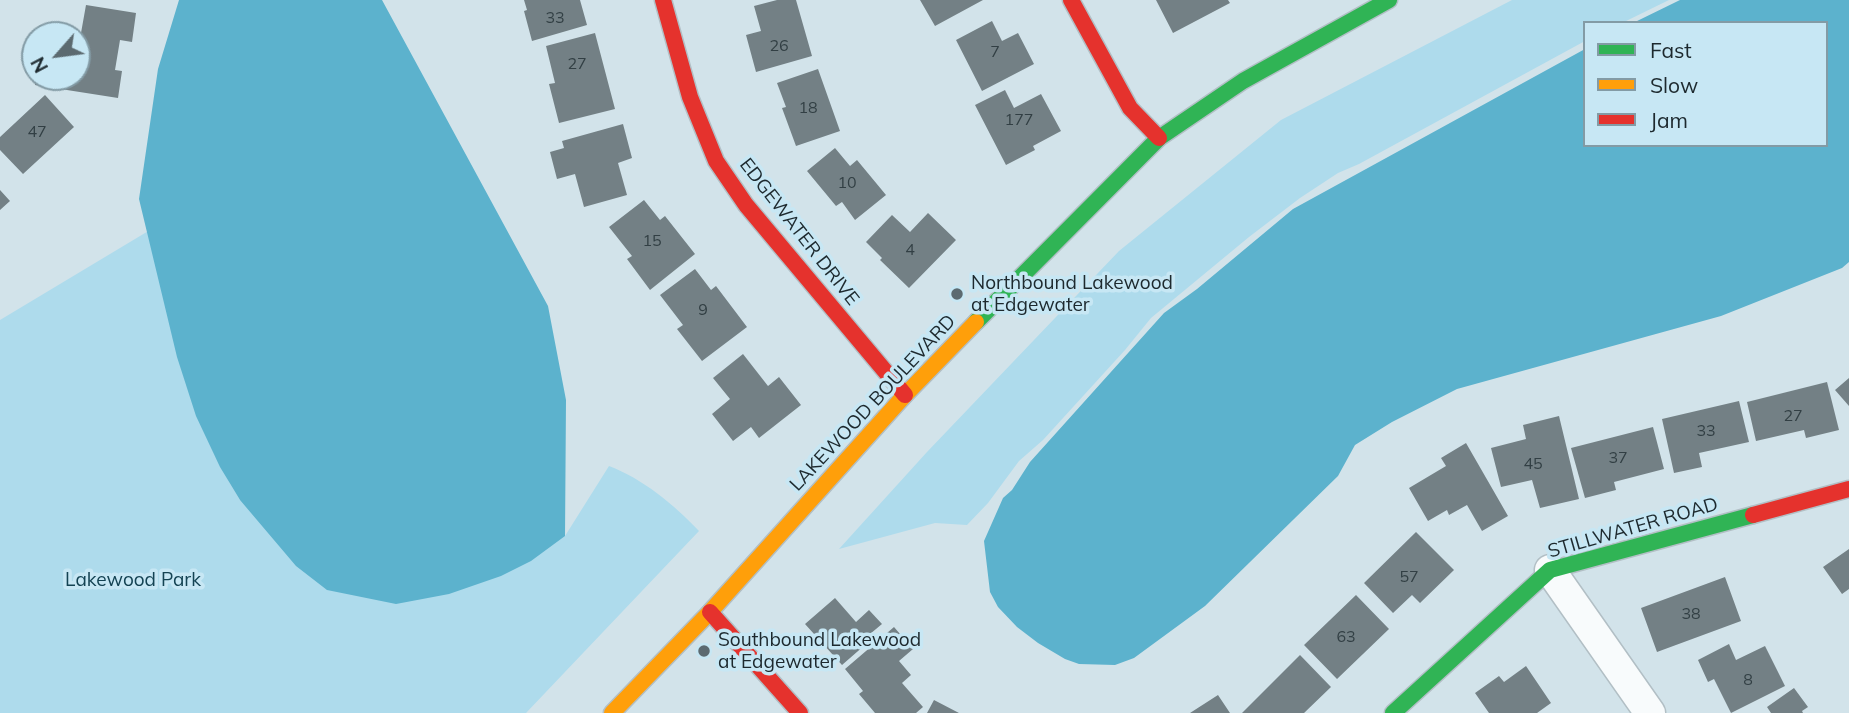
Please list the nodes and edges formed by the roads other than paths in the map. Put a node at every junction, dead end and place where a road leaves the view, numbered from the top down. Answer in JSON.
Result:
{"nodes":[{"id":1,"x":663,"y":0,"type":"edge"},
{"id":2,"x":1071,"y":0,"type":"edge"},
{"id":3,"x":1389,"y":0,"type":"edge"},
{"id":4,"x":1159,"y":138,"type":"junction"},
{"id":5,"x":905,"y":395,"type":"junction"},
{"id":6,"x":1849,"y":489,"type":"edge"},
{"id":7,"x":1550,"y":570,"type":"junction"},
{"id":8,"x":710,"y":612,"type":"junction"},
{"id":9,"x":611,"y":713,"type":"edge"},
{"id":10,"x":800,"y":713,"type":"edge"},
{"id":11,"x":1393,"y":713,"type":"edge"},
{"id":12,"x":1650,"y":713,"type":"edge"}],
"edges":[{"from":1,"to":5,"type":"street","name":"EDGEWATER DRIVE"},
{"from":2,"to":4,"type":"street"},
{"from":3,"to":4,"type":"street","name":"LAKEWOOD BOULEVARD"},
{"from":4,"to":5,"type":"street","name":"LAKEWOOD BOULEVARD"},
{"from":5,"to":8,"type":"street","name":"LAKEWOOD BOULEVARD"},
{"from":6,"to":7,"type":"street","name":"STILLWATER ROAD"},
{"from":7,"to":11,"type":"street","name":"STILLWATER ROAD"},
{"from":7,"to":12,"type":"street"},
{"from":8,"to":9,"type":"street","name":"LAKEWOOD BOULEVARD"},
{"from":8,"to":10,"type":"street"}]}
